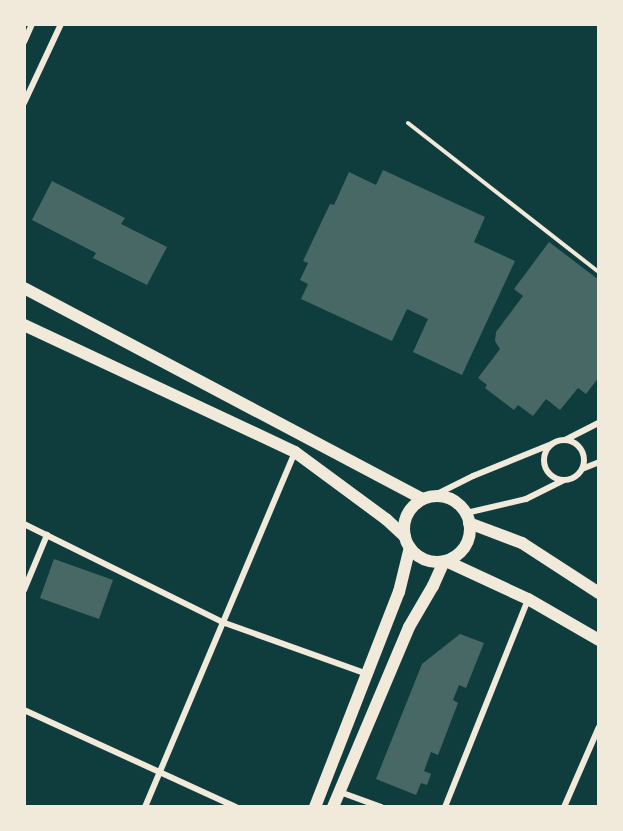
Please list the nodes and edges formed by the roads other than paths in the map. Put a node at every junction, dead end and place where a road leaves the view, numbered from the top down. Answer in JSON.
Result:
{"nodes":[{"id":1,"x":32,"y":24,"type":"edge"},
{"id":2,"x":61,"y":24,"type":"edge"},
{"id":3,"x":24,"y":42,"type":"edge"},
{"id":4,"x":24,"y":103,"type":"edge"},
{"id":5,"x":408,"y":123,"type":"dead end"},
{"id":6,"x":599,"y":272,"type":"edge"},
{"id":7,"x":24,"y":288,"type":"edge"},
{"id":8,"x":24,"y":326,"type":"edge"},
{"id":9,"x":599,"y":423,"type":"edge"},
{"id":10,"x":565,"y":440,"type":"junction"},
{"id":11,"x":552,"y":444,"type":"junction"},
{"id":12,"x":295,"y":452,"type":"junction"},
{"id":13,"x":599,"y":462,"type":"edge"},
{"id":14,"x":582,"y":469,"type":"junction"},
{"id":15,"x":565,"y":480,"type":"junction"},
{"id":16,"x":428,"y":498,"type":"junction"},
{"id":17,"x":467,"y":518,"type":"junction"},
{"id":18,"x":24,"y":524,"type":"edge"},
{"id":19,"x":46,"y":535,"type":"junction"},
{"id":20,"x":407,"y":542,"type":"junction"},
{"id":21,"x":445,"y":561,"type":"junction"},
{"id":22,"x":24,"y":590,"type":"edge"},
{"id":23,"x":599,"y":593,"type":"edge"},
{"id":24,"x":528,"y":598,"type":"junction"},
{"id":25,"x":222,"y":622,"type":"junction"},
{"id":26,"x":599,"y":639,"type":"edge"},
{"id":27,"x":368,"y":674,"type":"junction"},
{"id":28,"x":24,"y":710,"type":"edge"},
{"id":29,"x":599,"y":727,"type":"edge"},
{"id":30,"x":158,"y":772,"type":"junction"},
{"id":31,"x":338,"y":791,"type":"junction"},
{"id":32,"x":145,"y":807,"type":"edge"},
{"id":33,"x":236,"y":807,"type":"edge"},
{"id":34,"x":315,"y":807,"type":"edge"},
{"id":35,"x":333,"y":807,"type":"edge"},
{"id":36,"x":381,"y":807,"type":"edge"},
{"id":37,"x":445,"y":807,"type":"edge"},
{"id":38,"x":564,"y":807,"type":"edge"}],
"edges":[{"from":1,"to":3,"type":"street"},
{"from":2,"to":4,"type":"street"},
{"from":5,"to":6,"type":"lane"},
{"from":7,"to":16,"type":"main road"},
{"from":8,"to":12,"type":"main road"},
{"from":9,"to":10,"type":"street"},
{"from":10,"to":11,"type":"street"},
{"from":10,"to":14,"type":"street"},
{"from":11,"to":15,"type":"street"},
{"from":11,"to":16,"type":"street"},
{"from":12,"to":20,"type":"main road"},
{"from":12,"to":25,"type":"street"},
{"from":13,"to":14,"type":"street"},
{"from":14,"to":15,"type":"street"},
{"from":15,"to":17,"type":"street"},
{"from":16,"to":17,"type":"main road"},
{"from":16,"to":20,"type":"main road"},
{"from":17,"to":21,"type":"main road"},
{"from":17,"to":23,"type":"main road"},
{"from":18,"to":19,"type":"street"},
{"from":19,"to":22,"type":"street"},
{"from":19,"to":25,"type":"street"},
{"from":20,"to":21,"type":"main road"},
{"from":20,"to":27,"type":"main road"},
{"from":21,"to":24,"type":"main road"},
{"from":21,"to":31,"type":"main road"},
{"from":24,"to":26,"type":"main road"},
{"from":24,"to":37,"type":"street"},
{"from":25,"to":27,"type":"street"},
{"from":25,"to":30,"type":"street"},
{"from":27,"to":34,"type":"main road"},
{"from":28,"to":30,"type":"street"},
{"from":29,"to":38,"type":"street"},
{"from":30,"to":32,"type":"street"},
{"from":30,"to":33,"type":"street"},
{"from":31,"to":35,"type":"main road"},
{"from":31,"to":36,"type":"street"}]}
